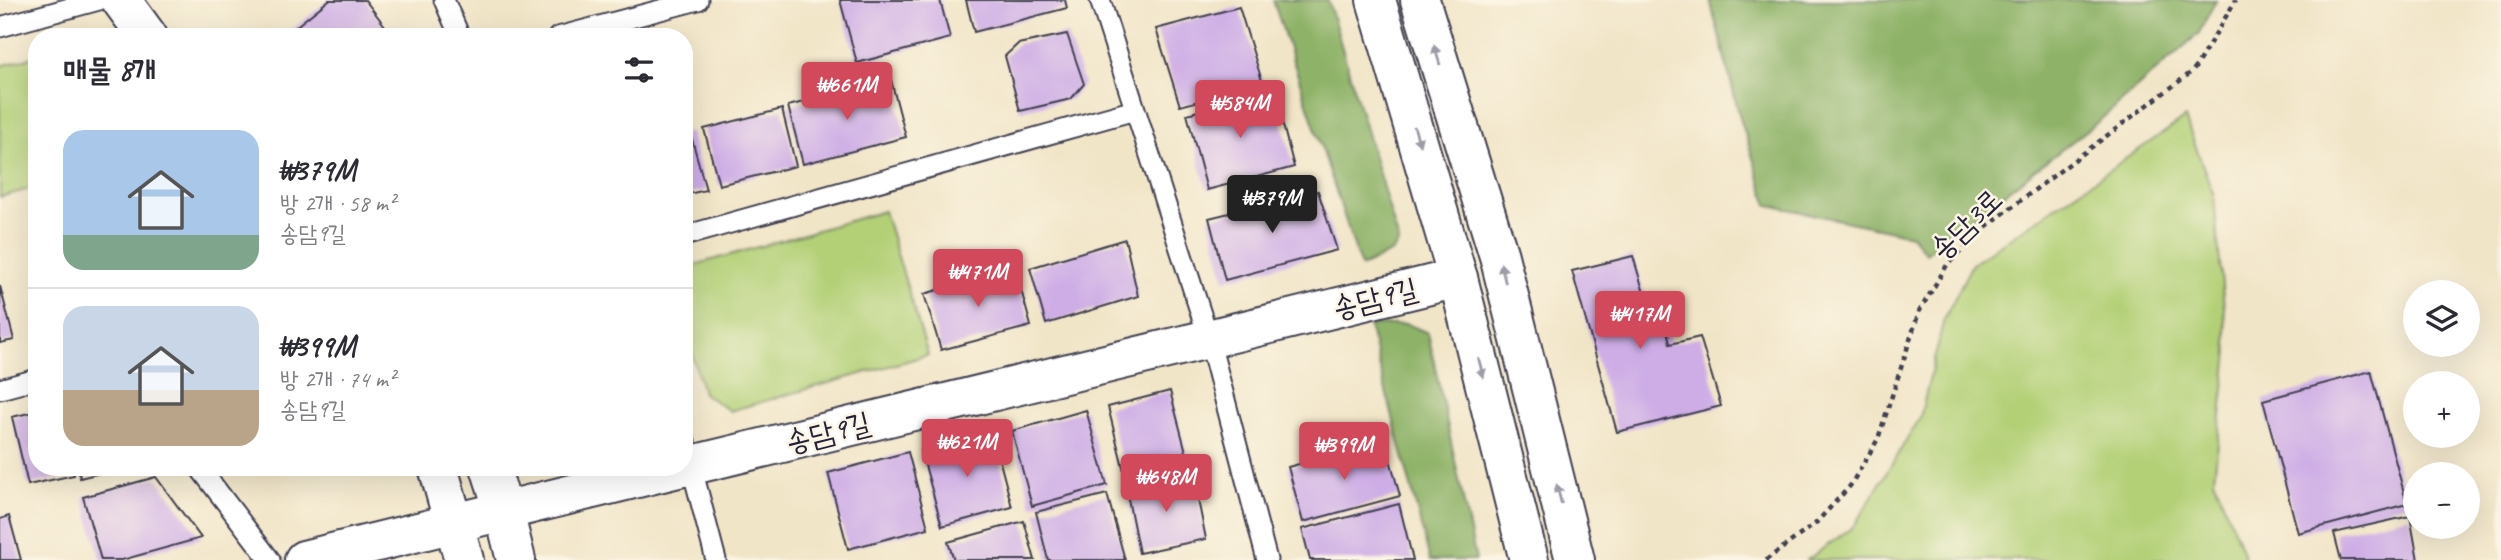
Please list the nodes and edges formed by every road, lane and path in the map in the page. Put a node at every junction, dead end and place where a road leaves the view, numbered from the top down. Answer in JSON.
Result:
{"nodes":[{"id":1,"x":99,"y":0,"type":"edge"},
{"id":2,"x":121,"y":0,"type":"edge"},
{"id":3,"x":444,"y":0,"type":"edge"},
{"id":4,"x":698,"y":0,"type":"edge"},
{"id":5,"x":1100,"y":0,"type":"edge"},
{"id":6,"x":1376,"y":0,"type":"edge"},
{"id":7,"x":1420,"y":0,"type":"edge"},
{"id":8,"x":2236,"y":0,"type":"edge"},
{"id":9,"x":0,"y":27,"type":"edge"},
{"id":10,"x":143,"y":28,"type":"edge"},
{"id":11,"x":456,"y":28,"type":"edge"},
{"id":12,"x":592,"y":28,"type":"edge"},
{"id":13,"x":1135,"y":110,"type":"junction"},
{"id":14,"x":693,"y":233,"type":"edge"},
{"id":15,"x":1458,"y":278,"type":"junction"},
{"id":16,"x":1209,"y":338,"type":"junction"},
{"id":17,"x":28,"y":381,"type":"edge"},
{"id":18,"x":0,"y":389,"type":"edge"},
{"id":19,"x":693,"y":457,"type":"edge"},
{"id":20,"x":207,"y":476,"type":"edge"},
{"id":21,"x":441,"y":476,"type":"edge"},
{"id":22,"x":493,"y":476,"type":"edge"},
{"id":23,"x":626,"y":476,"type":"edge"},
{"id":24,"x":691,"y":476,"type":"edge"},
{"id":25,"x":504,"y":511,"type":"junction"},
{"id":26,"x":455,"y":523,"type":"junction"},
{"id":27,"x":270,"y":560,"type":"edge"},
{"id":28,"x":304,"y":560,"type":"edge"},
{"id":29,"x":464,"y":560,"type":"edge"},
{"id":30,"x":516,"y":560,"type":"edge"},
{"id":31,"x":716,"y":560,"type":"edge"},
{"id":32,"x":1266,"y":560,"type":"edge"},
{"id":33,"x":1528,"y":560,"type":"edge"},
{"id":34,"x":1575,"y":560,"type":"edge"},
{"id":35,"x":1766,"y":560,"type":"edge"}],
"edges":[{"from":1,"to":9,"type":"lane"},
{"from":2,"to":10,"type":"street"},
{"from":3,"to":11,"type":"lane"},
{"from":4,"to":12,"type":"lane"},
{"from":5,"to":13,"type":"lane"},
{"from":6,"to":15,"type":"street","one_way":true},
{"from":34,"to":7,"type":"street","one_way":true},
{"from":8,"to":35,"type":"path","name":"송담3로"},
{"from":13,"to":14,"type":"lane"},
{"from":13,"to":16,"type":"lane"},
{"from":15,"to":16,"type":"street","name":"송담9길"},
{"from":15,"to":33,"type":"street","one_way":true},
{"from":16,"to":19,"type":"street","name":"송담9길"},
{"from":16,"to":32,"type":"lane"},
{"from":17,"to":18,"type":"lane"},
{"from":20,"to":27,"type":"lane"},
{"from":21,"to":26,"type":"street"},
{"from":22,"to":25,"type":"street"},
{"from":23,"to":25,"type":"street","name":"송담9길"},
{"from":24,"to":31,"type":"lane"},
{"from":25,"to":26,"type":"street","name":"송담9길"},
{"from":25,"to":30,"type":"street"},
{"from":26,"to":28,"type":"street","name":"송담9길"},
{"from":26,"to":29,"type":"street"}]}
